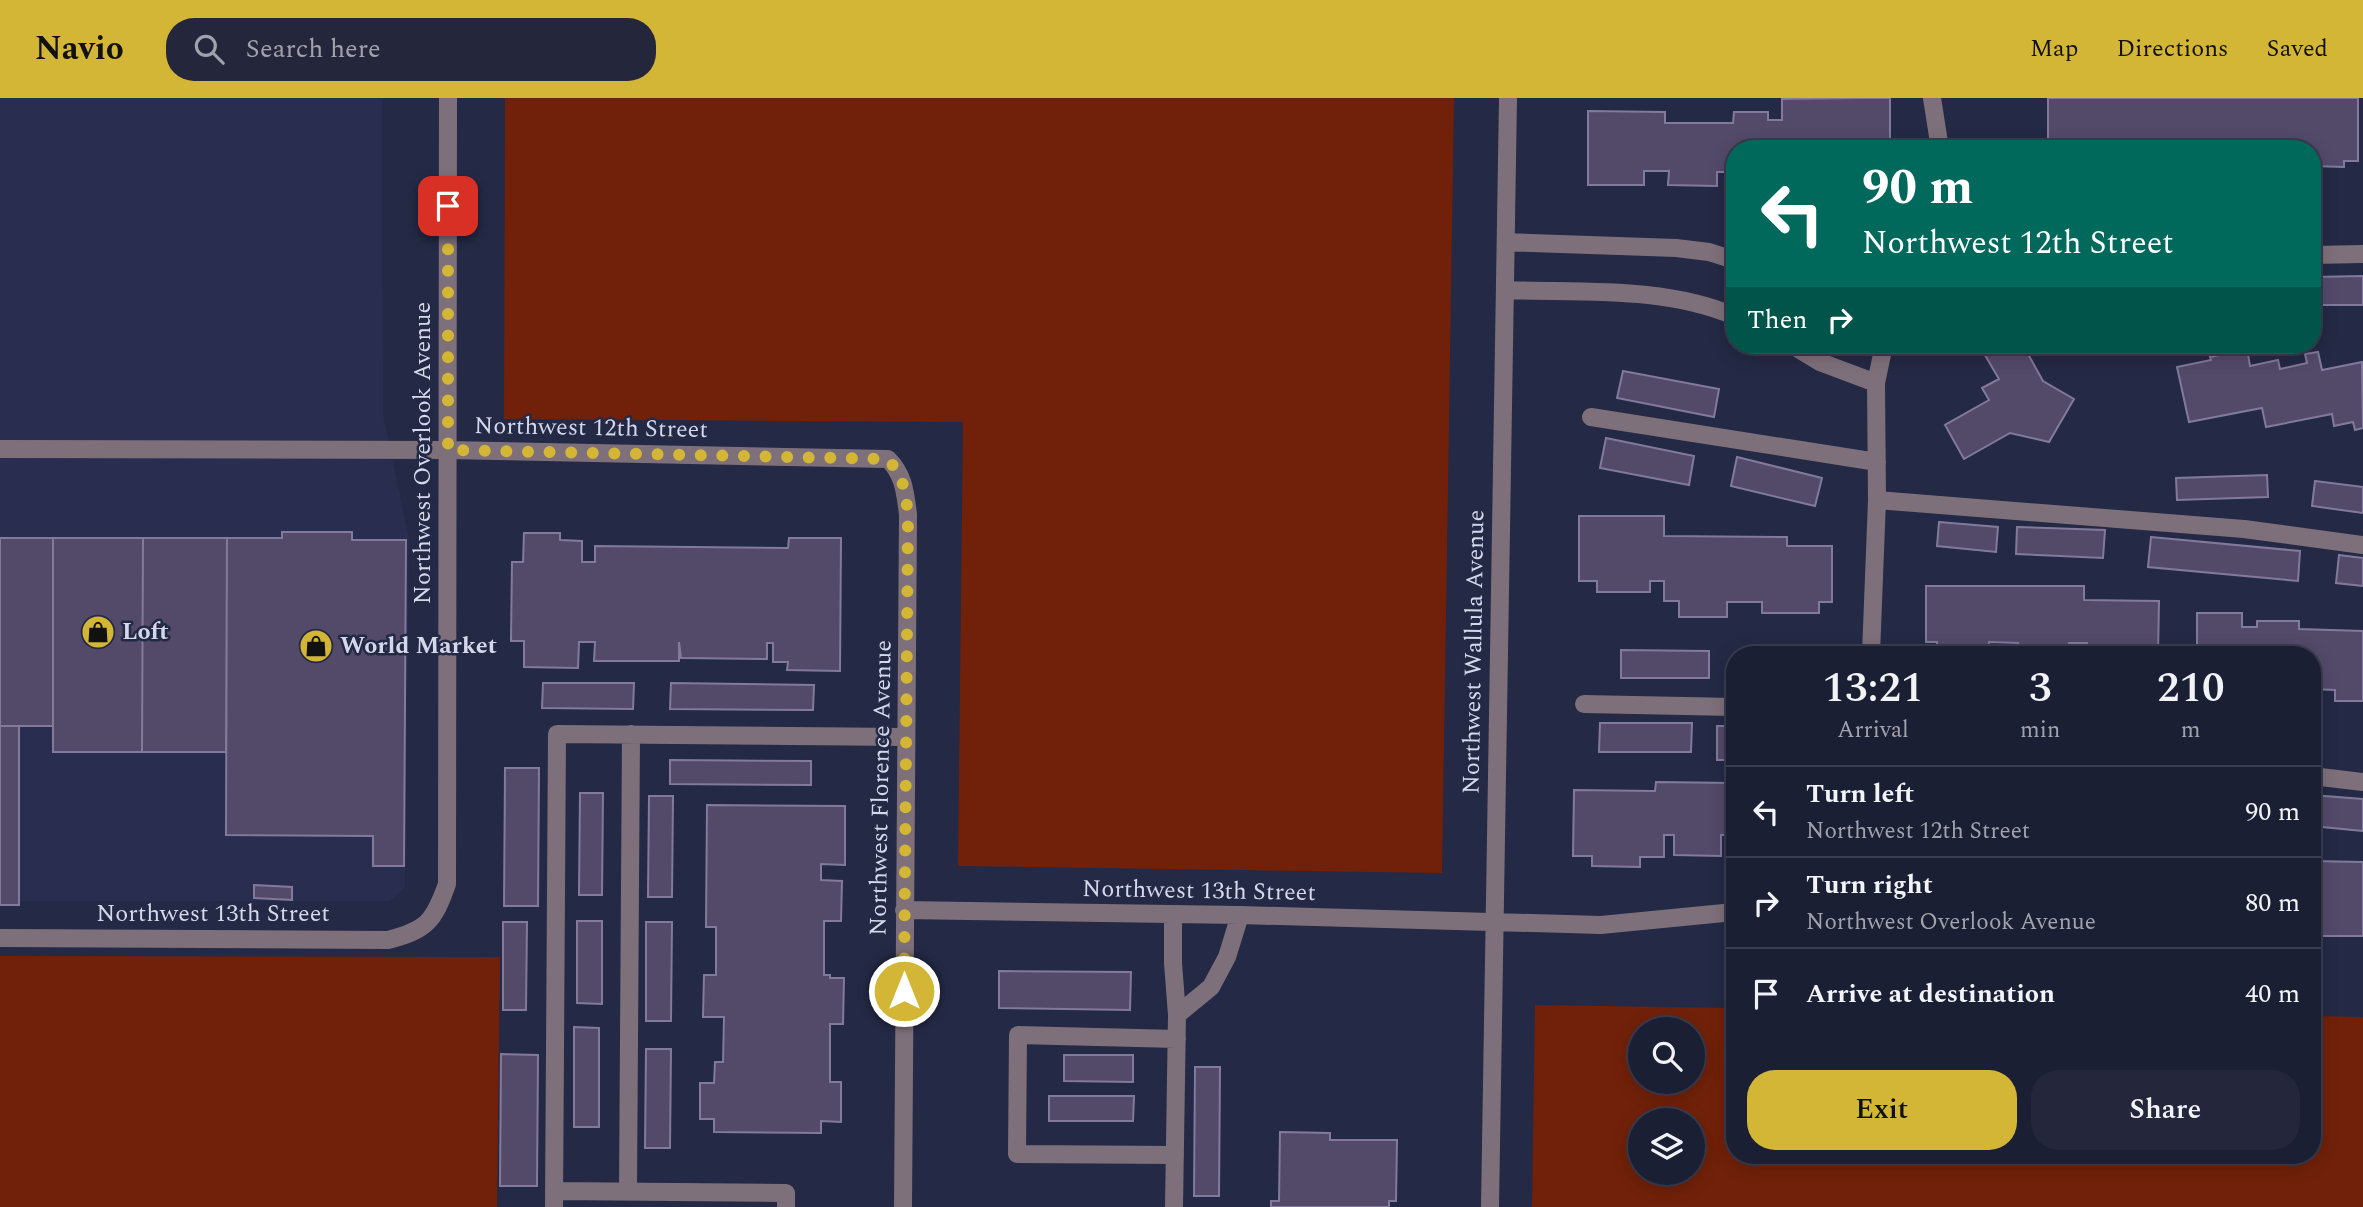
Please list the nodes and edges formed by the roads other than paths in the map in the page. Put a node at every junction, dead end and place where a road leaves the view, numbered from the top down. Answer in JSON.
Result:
{"nodes":[{"id":1,"x":448,"y":98,"type":"edge"},
{"id":2,"x":1508,"y":98,"type":"edge"},
{"id":3,"x":1932,"y":98,"type":"edge"},
{"id":4,"x":1939,"y":140,"type":"edge"},
{"id":5,"x":1506,"y":242,"type":"junction"},
{"id":6,"x":2363,"y":254,"type":"edge"},
{"id":7,"x":2321,"y":255,"type":"edge"},
{"id":8,"x":1726,"y":257,"type":"edge"},
{"id":9,"x":1505,"y":290,"type":"junction"},
{"id":10,"x":1726,"y":313,"type":"edge"},
{"id":11,"x":1806,"y":354,"type":"edge"},
{"id":12,"x":1881,"y":354,"type":"edge"},
{"id":13,"x":1876,"y":383,"type":"junction"},
{"id":14,"x":1591,"y":417,"type":"dead end"},
{"id":15,"x":0,"y":449,"type":"edge"},
{"id":16,"x":448,"y":450,"type":"junction"},
{"id":17,"x":887,"y":459,"type":"joint"},
{"id":18,"x":1877,"y":462,"type":"junction"},
{"id":19,"x":1877,"y":500,"type":"junction"},
{"id":20,"x":2363,"y":545,"type":"edge"},
{"id":21,"x":1871,"y":646,"type":"edge"},
{"id":22,"x":1584,"y":704,"type":"dead end"},
{"id":23,"x":1726,"y":707,"type":"edge"},
{"id":24,"x":631,"y":734,"type":"junction"},
{"id":25,"x":906,"y":737,"type":"junction"},
{"id":26,"x":2321,"y":777,"type":"edge"},
{"id":27,"x":2363,"y":782,"type":"edge"},
{"id":28,"x":904,"y":910,"type":"junction"},
{"id":29,"x":1726,"y":913,"type":"edge"},
{"id":30,"x":1173,"y":915,"type":"junction"},
{"id":31,"x":1240,"y":915,"type":"junction"},
{"id":32,"x":1494,"y":922,"type":"junction"},
{"id":33,"x":423,"y":928,"type":"joint"},
{"id":34,"x":0,"y":938,"type":"edge"},
{"id":35,"x":1177,"y":1015,"type":"junction"},
{"id":36,"x":1177,"y":1039,"type":"junction"},
{"id":37,"x":1175,"y":1155,"type":"junction"},
{"id":38,"x":628,"y":1191,"type":"junction"},
{"id":39,"x":554,"y":1199,"type":"edge"},
{"id":40,"x":786,"y":1207,"type":"edge"},
{"id":41,"x":903,"y":1207,"type":"edge"},
{"id":42,"x":1174,"y":1207,"type":"edge"},
{"id":43,"x":1490,"y":1207,"type":"edge"}],
"edges":[{"from":1,"to":16,"type":"street","name":"Northwest Overlook Avenue"},
{"from":2,"to":5,"type":"street","name":"Northwest Wallula Avenue"},
{"from":3,"to":4,"type":"street"},
{"from":5,"to":8,"type":"street"},
{"from":5,"to":9,"type":"street","name":"Northwest Wallula Avenue"},
{"from":6,"to":7,"type":"street"},
{"from":9,"to":10,"type":"street"},
{"from":9,"to":32,"type":"street","name":"Northwest Wallula Avenue"},
{"from":11,"to":13,"type":"street"},
{"from":12,"to":13,"type":"street"},
{"from":13,"to":18,"type":"street"},
{"from":14,"to":18,"type":"street"},
{"from":15,"to":16,"type":"street","name":"Northwest 12th Street"},
{"from":16,"to":17,"type":"street","name":"Northwest 12th Street"},
{"from":16,"to":33,"type":"street","name":"Northwest Overlook Avenue"},
{"from":17,"to":25,"type":"street","name":"Northwest Florence Avenue"},
{"from":18,"to":19,"type":"street"},
{"from":19,"to":20,"type":"street"},
{"from":19,"to":21,"type":"street"},
{"from":22,"to":23,"type":"street"},
{"from":24,"to":25,"type":"street"},
{"from":24,"to":38,"type":"street"},
{"from":24,"to":39,"type":"street"},
{"from":25,"to":28,"type":"street","name":"Northwest Florence Avenue"},
{"from":26,"to":27,"type":"street"},
{"from":28,"to":30,"type":"street","name":"Northwest 13th Street"},
{"from":28,"to":41,"type":"street","name":"Northwest Florence Avenue"},
{"from":29,"to":32,"type":"street","name":"Northwest 13th Street"},
{"from":30,"to":31,"type":"street","name":"Northwest 13th Street"},
{"from":30,"to":35,"type":"street"},
{"from":31,"to":32,"type":"street","name":"Northwest 13th Street"},
{"from":31,"to":35,"type":"street"},
{"from":32,"to":43,"type":"street","name":"Northwest Wallula Avenue"},
{"from":33,"to":34,"type":"street","name":"Northwest 13th Street"},
{"from":35,"to":36,"type":"street"},
{"from":36,"to":37,"type":"street"},
{"from":36,"to":37,"type":"street"},
{"from":37,"to":42,"type":"street"},
{"from":38,"to":39,"type":"street"},
{"from":38,"to":40,"type":"street"}]}
